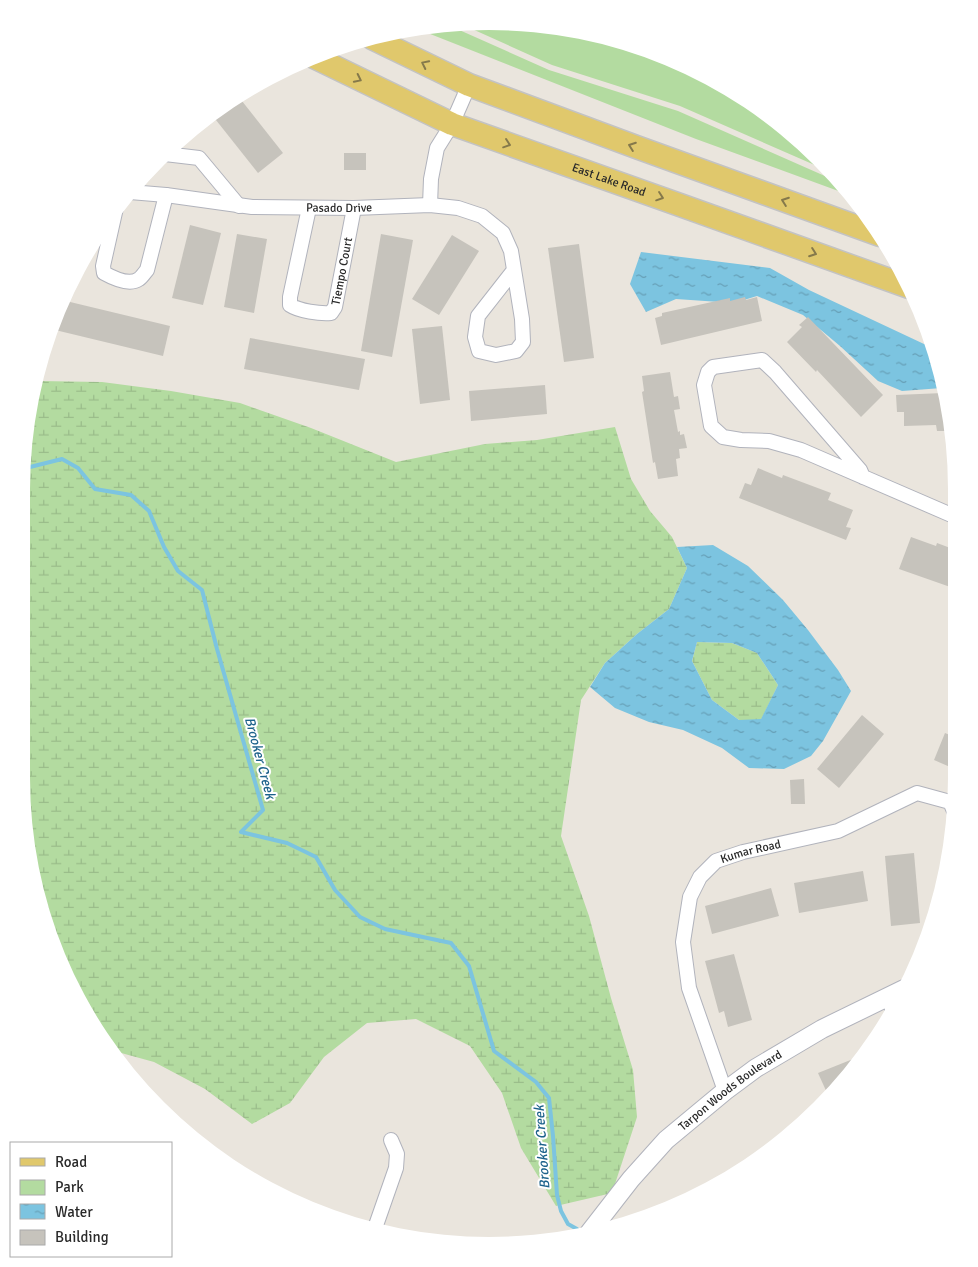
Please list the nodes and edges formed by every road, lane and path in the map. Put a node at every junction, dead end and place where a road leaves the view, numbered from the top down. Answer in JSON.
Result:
{"nodes":[{"id":1,"x":382,"y":43,"type":"edge"},
{"id":2,"x":323,"y":61,"type":"edge"},
{"id":3,"x":469,"y":85,"type":"junction"},
{"id":4,"x":452,"y":124,"type":"junction"},
{"id":5,"x":174,"y":155,"type":"edge"},
{"id":6,"x":139,"y":193,"type":"edge"},
{"id":7,"x":166,"y":195,"type":"junction"},
{"id":8,"x":430,"y":205,"type":"junction"},
{"id":9,"x":239,"y":206,"type":"junction"},
{"id":10,"x":309,"y":208,"type":"junction"},
{"id":11,"x":354,"y":208,"type":"junction"},
{"id":12,"x":111,"y":229,"type":"edge"},
{"id":13,"x":869,"y":231,"type":"edge"},
{"id":14,"x":514,"y":270,"type":"junction"},
{"id":15,"x":900,"y":285,"type":"edge"},
{"id":16,"x":864,"y":477,"type":"junction"},
{"id":17,"x":948,"y":514,"type":"edge"},
{"id":18,"x":947,"y":801,"type":"edge"},
{"id":19,"x":889,"y":1004,"type":"edge"},
{"id":20,"x":725,"y":1091,"type":"junction"},
{"id":21,"x":390,"y":1140,"type":"dead end"},
{"id":22,"x":377,"y":1223,"type":"edge"},
{"id":23,"x":595,"y":1224,"type":"edge"}],
"edges":[{"from":3,"to":1,"type":"main road","one_way":true},
{"from":2,"to":4,"type":"main road","name":"East Lake Road","one_way":true},
{"from":3,"to":4,"type":"street"},
{"from":13,"to":3,"type":"main road","one_way":true},
{"from":4,"to":8,"type":"street"},
{"from":4,"to":15,"type":"main road","name":"East Lake Road","one_way":true},
{"from":5,"to":9,"type":"street"},
{"from":6,"to":7,"type":"street","name":"Pasado Drive"},
{"from":7,"to":9,"type":"street","name":"Pasado Drive"},
{"from":7,"to":12,"type":"street"},
{"from":8,"to":11,"type":"street","name":"Pasado Drive"},
{"from":8,"to":14,"type":"street","name":"Pasado Drive"},
{"from":9,"to":10,"type":"street","name":"Pasado Drive"},
{"from":10,"to":11,"type":"street","name":"Pasado Drive"},
{"from":10,"to":11,"type":"street","name":"Tiempo Court"},
{"from":14,"to":14,"type":"street","name":"Pasado Drive"},
{"from":16,"to":16,"type":"street"},
{"from":16,"to":17,"type":"street"},
{"from":18,"to":20,"type":"street","name":"Kumar Road"},
{"from":19,"to":20,"type":"street","name":"Tarpon Woods Boulevard"},
{"from":20,"to":23,"type":"street","name":"Tarpon Woods Boulevard"},
{"from":21,"to":22,"type":"street"}]}
